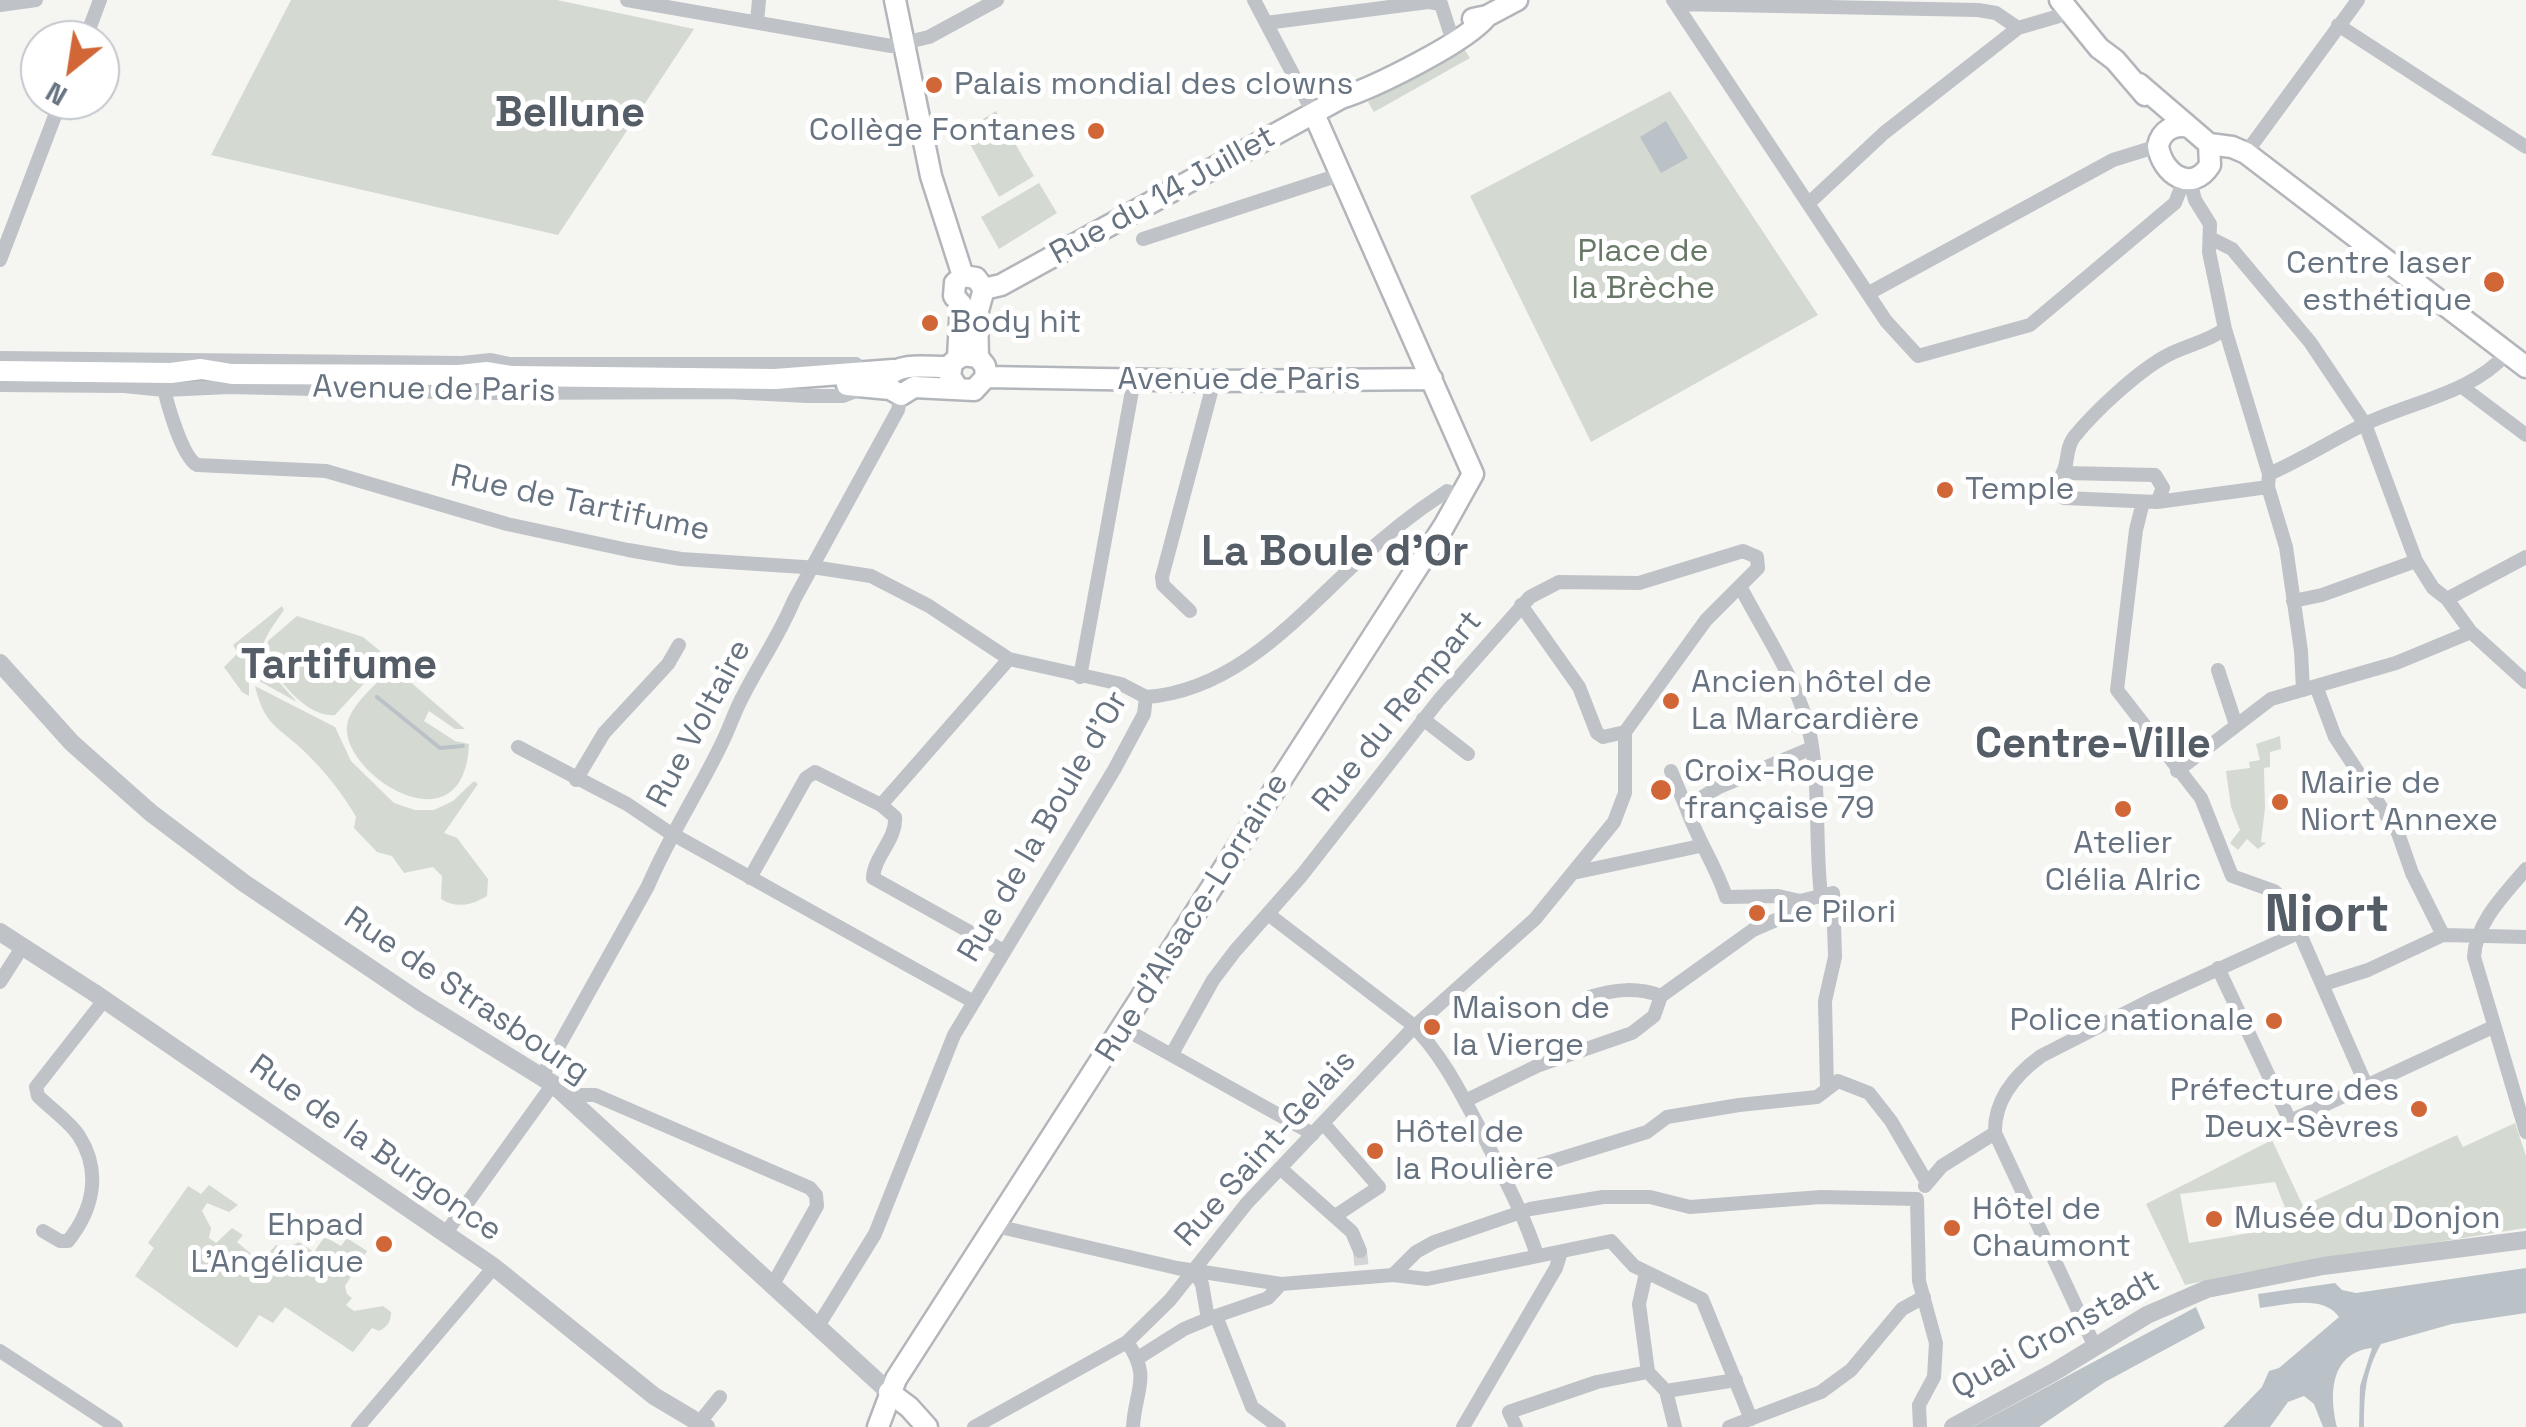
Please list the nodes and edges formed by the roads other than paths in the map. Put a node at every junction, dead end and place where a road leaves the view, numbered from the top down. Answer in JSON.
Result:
{"nodes":[{"id":1,"x":36,"y":0,"type":"edge"},
{"id":2,"x":627,"y":0,"type":"edge"},
{"id":3,"x":759,"y":0,"type":"edge"},
{"id":4,"x":895,"y":0,"type":"edge"},
{"id":5,"x":1254,"y":0,"type":"edge"},
{"id":6,"x":1517,"y":0,"type":"edge"},
{"id":7,"x":1981,"y":0,"type":"edge"},
{"id":8,"x":2358,"y":0,"type":"edge"},
{"id":9,"x":988,"y":2,"type":"edge"},
{"id":10,"x":1428,"y":2,"type":"edge"},
{"id":11,"x":1675,"y":2,"type":"edge"},
{"id":12,"x":2066,"y":2,"type":"edge"},
{"id":13,"x":0,"y":5,"type":"edge"},
{"id":14,"x":1488,"y":10,"type":"edge"},
{"id":15,"x":1996,"y":13,"type":"junction"},
{"id":16,"x":757,"y":22,"type":"junction"},
{"id":17,"x":1266,"y":23,"type":"junction"},
{"id":18,"x":2338,"y":25,"type":"junction"},
{"id":19,"x":2018,"y":28,"type":"junction"},
{"id":20,"x":1450,"y":32,"type":"junction"},
{"id":21,"x":904,"y":44,"type":"junction"},
{"id":22,"x":2139,"y":84,"type":"junction"},
{"id":23,"x":1341,"y":98,"type":"junction"},
{"id":24,"x":1314,"y":114,"type":"junction"},
{"id":25,"x":54,"y":120,"type":"edge"},
{"id":26,"x":2188,"y":127,"type":"junction"},
{"id":27,"x":2160,"y":140,"type":"junction"},
{"id":28,"x":2524,"y":141,"type":"edge"},
{"id":29,"x":2209,"y":154,"type":"junction"},
{"id":30,"x":2254,"y":160,"type":"junction"},
{"id":31,"x":1342,"y":174,"type":"junction"},
{"id":32,"x":2187,"y":180,"type":"junction"},
{"id":33,"x":1810,"y":204,"type":"junction"},
{"id":34,"x":2210,"y":238,"type":"junction"},
{"id":35,"x":1143,"y":239,"type":"dead end"},
{"id":36,"x":0,"y":260,"type":"edge"},
{"id":37,"x":1869,"y":293,"type":"junction"},
{"id":38,"x":975,"y":298,"type":"junction"},
{"id":39,"x":2224,"y":329,"type":"junction"},
{"id":40,"x":2507,"y":352,"type":"junction"},
{"id":41,"x":2526,"y":367,"type":"edge"},
{"id":42,"x":3,"y":369,"type":"edge"},
{"id":43,"x":966,"y":369,"type":"junction"},
{"id":44,"x":449,"y":371,"type":"junction"},
{"id":45,"x":672,"y":372,"type":"junction"},
{"id":46,"x":771,"y":372,"type":"junction"},
{"id":47,"x":1432,"y":378,"type":"junction"},
{"id":48,"x":166,"y":379,"type":"junction"},
{"id":49,"x":900,"y":379,"type":"junction"},
{"id":50,"x":1134,"y":380,"type":"junction"},
{"id":51,"x":1214,"y":381,"type":"junction"},
{"id":52,"x":866,"y":386,"type":"junction"},
{"id":53,"x":2461,"y":386,"type":"junction"},
{"id":54,"x":2365,"y":424,"type":"junction"},
{"id":55,"x":2526,"y":435,"type":"edge"},
{"id":56,"x":2065,"y":472,"type":"junction"},
{"id":57,"x":2269,"y":480,"type":"junction"},
{"id":58,"x":1461,"y":497,"type":"junction"},
{"id":59,"x":2150,"y":502,"type":"junction"},
{"id":60,"x":2526,"y":557,"type":"edge"},
{"id":61,"x":2416,"y":561,"type":"junction"},
{"id":62,"x":813,"y":569,"type":"junction"},
{"id":63,"x":1740,"y":586,"type":"junction"},
{"id":64,"x":2446,"y":599,"type":"junction"},
{"id":65,"x":2293,"y":601,"type":"junction"},
{"id":66,"x":1521,"y":605,"type":"junction"},
{"id":67,"x":1190,"y":611,"type":"dead end"},
{"id":68,"x":2471,"y":632,"type":"junction"},
{"id":69,"x":679,"y":644,"type":"dead end"},
{"id":70,"x":1009,"y":659,"type":"junction"},
{"id":71,"x":0,"y":663,"type":"edge"},
{"id":72,"x":2218,"y":670,"type":"dead end"},
{"id":73,"x":1080,"y":677,"type":"junction"},
{"id":74,"x":2526,"y":682,"type":"edge"},
{"id":75,"x":2310,"y":688,"type":"junction"},
{"id":76,"x":1146,"y":697,"type":"junction"},
{"id":77,"x":1423,"y":719,"type":"junction"},
{"id":78,"x":2236,"y":725,"type":"junction"},
{"id":79,"x":1625,"y":732,"type":"junction"},
{"id":80,"x":518,"y":748,"type":"dead end"},
{"id":81,"x":1812,"y":748,"type":"junction"},
{"id":82,"x":1468,"y":754,"type":"dead end"},
{"id":83,"x":1671,"y":771,"type":"dead end"},
{"id":84,"x":2177,"y":771,"type":"junction"},
{"id":85,"x":576,"y":780,"type":"junction"},
{"id":86,"x":882,"y":805,"type":"junction"},
{"id":87,"x":1686,"y":807,"type":"junction"},
{"id":88,"x":672,"y":834,"type":"junction"},
{"id":89,"x":1700,"y":846,"type":"junction"},
{"id":90,"x":2526,"y":869,"type":"edge"},
{"id":91,"x":1573,"y":873,"type":"junction"},
{"id":92,"x":750,"y":878,"type":"junction"},
{"id":93,"x":1827,"y":894,"type":"junction"},
{"id":94,"x":1800,"y":900,"type":"junction"},
{"id":95,"x":1268,"y":914,"type":"junction"},
{"id":96,"x":0,"y":932,"type":"edge"},
{"id":97,"x":2298,"y":933,"type":"junction"},
{"id":98,"x":2443,"y":935,"type":"junction"},
{"id":99,"x":2477,"y":937,"type":"junction"},
{"id":100,"x":2526,"y":937,"type":"edge"},
{"id":101,"x":22,"y":946,"type":"junction"},
{"id":102,"x":1004,"y":951,"type":"junction"},
{"id":103,"x":2218,"y":968,"type":"junction"},
{"id":104,"x":0,"y":982,"type":"edge"},
{"id":105,"x":2324,"y":984,"type":"junction"},
{"id":106,"x":1661,"y":996,"type":"junction"},
{"id":107,"x":1590,"y":998,"type":"dead end"},
{"id":108,"x":105,"y":1000,"type":"junction"},
{"id":109,"x":972,"y":1001,"type":"junction"},
{"id":110,"x":1414,"y":1027,"type":"junction"},
{"id":111,"x":2493,"y":1027,"type":"junction"},
{"id":112,"x":1123,"y":1028,"type":"junction"},
{"id":113,"x":1172,"y":1054,"type":"junction"},
{"id":114,"x":547,"y":1080,"type":"junction"},
{"id":115,"x":2366,"y":1085,"type":"junction"},
{"id":116,"x":1827,"y":1088,"type":"junction"},
{"id":117,"x":569,"y":1098,"type":"junction"},
{"id":118,"x":1466,"y":1101,"type":"junction"},
{"id":119,"x":1318,"y":1128,"type":"junction"},
{"id":120,"x":2526,"y":1132,"type":"edge"},
{"id":121,"x":1995,"y":1133,"type":"junction"},
{"id":122,"x":1280,"y":1168,"type":"junction"},
{"id":123,"x":1504,"y":1176,"type":"junction"},
{"id":124,"x":1926,"y":1181,"type":"junction"},
{"id":125,"x":1917,"y":1199,"type":"junction"},
{"id":126,"x":1522,"y":1212,"type":"junction"},
{"id":127,"x":1335,"y":1216,"type":"junction"},
{"id":128,"x":996,"y":1226,"type":"junction"},
{"id":129,"x":42,"y":1231,"type":"dead end"},
{"id":130,"x":445,"y":1234,"type":"junction"},
{"id":131,"x":2526,"y":1240,"type":"edge"},
{"id":132,"x":1360,"y":1250,"type":"tunnel mouth"},
{"id":133,"x":1562,"y":1252,"type":"junction"},
{"id":134,"x":1537,"y":1255,"type":"junction"},
{"id":135,"x":494,"y":1267,"type":"junction"},
{"id":136,"x":1193,"y":1270,"type":"junction"},
{"id":137,"x":1646,"y":1273,"type":"junction"},
{"id":138,"x":1393,"y":1276,"type":"junction"},
{"id":139,"x":1281,"y":1284,"type":"junction"},
{"id":140,"x":772,"y":1286,"type":"junction"},
{"id":141,"x":1924,"y":1297,"type":"junction"},
{"id":142,"x":1212,"y":1317,"type":"junction"},
{"id":143,"x":818,"y":1326,"type":"junction"},
{"id":144,"x":1127,"y":1342,"type":"junction"},
{"id":145,"x":2095,"y":1347,"type":"junction"},
{"id":146,"x":0,"y":1351,"type":"edge"},
{"id":147,"x":1138,"y":1358,"type":"junction"},
{"id":148,"x":911,"y":1360,"type":"junction"},
{"id":149,"x":1648,"y":1372,"type":"junction"},
{"id":150,"x":1736,"y":1380,"type":"junction"},
{"id":151,"x":1666,"y":1390,"type":"junction"},
{"id":152,"x":889,"y":1392,"type":"junction"},
{"id":153,"x":720,"y":1397,"type":"dead end"},
{"id":154,"x":1478,"y":1404,"type":"junction"},
{"id":155,"x":909,"y":1407,"type":"junction"},
{"id":156,"x":1509,"y":1412,"type":"junction"},
{"id":157,"x":1751,"y":1419,"type":"junction"},
{"id":158,"x":702,"y":1425,"type":"edge"},
{"id":159,"x":116,"y":1427,"type":"edge"},
{"id":160,"x":358,"y":1427,"type":"edge"},
{"id":161,"x":878,"y":1427,"type":"edge"},
{"id":162,"x":927,"y":1427,"type":"edge"},
{"id":163,"x":974,"y":1427,"type":"edge"},
{"id":164,"x":1134,"y":1427,"type":"edge"},
{"id":165,"x":1279,"y":1427,"type":"edge"},
{"id":166,"x":1296,"y":1427,"type":"edge"},
{"id":167,"x":1463,"y":1427,"type":"edge"},
{"id":168,"x":1516,"y":1427,"type":"edge"},
{"id":169,"x":1675,"y":1427,"type":"edge"},
{"id":170,"x":1729,"y":1427,"type":"edge"},
{"id":171,"x":1920,"y":1427,"type":"edge"},
{"id":172,"x":1953,"y":1427,"type":"edge"}],
"edges":[{"from":1,"to":13,"type":"street"},
{"from":2,"to":16,"type":"street"},
{"from":3,"to":16,"type":"street"},
{"from":4,"to":21,"type":"main road"},
{"from":5,"to":17,"type":"street"},
{"from":6,"to":14,"type":"main road","name":"Rue du 14 Juillet"},
{"from":7,"to":15,"type":"street"},
{"from":8,"to":18,"type":"street"},
{"from":9,"to":21,"type":"street"},
{"from":10,"to":17,"type":"street"},
{"from":10,"to":20,"type":"street"},
{"from":11,"to":15,"type":"street"},
{"from":11,"to":33,"type":"street"},
{"from":12,"to":19,"type":"street"},
{"from":12,"to":22,"type":"main road"},
{"from":14,"to":20,"type":"main road","name":"Rue du 14 Juillet"},
{"from":14,"to":23,"type":"main road","name":"Rue du 14 Juillet"},
{"from":15,"to":19,"type":"street"},
{"from":16,"to":21,"type":"street"},
{"from":17,"to":24,"type":"street"},
{"from":18,"to":28,"type":"street"},
{"from":18,"to":30,"type":"street"},
{"from":19,"to":33,"type":"street"},
{"from":20,"to":23,"type":"main road","name":"Rue du 14 Juillet"},
{"from":21,"to":38,"type":"main road"},
{"from":22,"to":26,"type":"main road"},
{"from":22,"to":27,"type":"main road"},
{"from":23,"to":24,"type":"main road","name":"Rue du 14 Juillet"},
{"from":24,"to":31,"type":"main road"},
{"from":24,"to":38,"type":"main road","name":"Rue du 14 Juillet"},
{"from":25,"to":36,"type":"street"},
{"from":26,"to":27,"type":"main road"},
{"from":26,"to":29,"type":"main road"},
{"from":27,"to":32,"type":"main road"},
{"from":27,"to":37,"type":"street"},
{"from":29,"to":30,"type":"main road"},
{"from":29,"to":32,"type":"main road"},
{"from":30,"to":40,"type":"main road"},
{"from":31,"to":35,"type":"street"},
{"from":31,"to":47,"type":"main road"},
{"from":32,"to":34,"type":"street"},
{"from":32,"to":37,"type":"street"},
{"from":33,"to":37,"type":"street"},
{"from":34,"to":39,"type":"street"},
{"from":34,"to":54,"type":"street"},
{"from":38,"to":43,"type":"main road"},
{"from":39,"to":56,"type":"street"},
{"from":39,"to":57,"type":"street"},
{"from":40,"to":41,"type":"main road"},
{"from":40,"to":53,"type":"street"},
{"from":42,"to":44,"type":"street","name":"Avenue de Paris"},
{"from":42,"to":48,"type":"main road","name":"Avenue de Paris"},
{"from":43,"to":49,"type":"main road","name":"Avenue de Paris"},
{"from":43,"to":50,"type":"main road","name":"Avenue de Paris"},
{"from":44,"to":45,"type":"main road","name":"Avenue de Paris"},
{"from":44,"to":45,"type":"street","name":"Avenue de Paris"},
{"from":44,"to":48,"type":"main road","name":"Avenue de Paris"},
{"from":45,"to":46,"type":"street","name":"Avenue de Paris"},
{"from":45,"to":46,"type":"main road","name":"Avenue de Paris"},
{"from":46,"to":49,"type":"main road","name":"Avenue de Paris"},
{"from":46,"to":52,"type":"main road","name":"Avenue de Paris"},
{"from":47,"to":51,"type":"main road","name":"Avenue de Paris"},
{"from":47,"to":58,"type":"main road","name":"Rue d'Alsace-Lorraine"},
{"from":48,"to":52,"type":"street","name":"Avenue de Paris"},
{"from":48,"to":62,"type":"street","name":"Rue de Tartifume"},
{"from":49,"to":52,"type":"main road","name":"Avenue de Paris"},
{"from":49,"to":62,"type":"street","name":"Rue Voltaire"},
{"from":50,"to":51,"type":"main road","name":"Avenue de Paris"},
{"from":50,"to":73,"type":"street"},
{"from":51,"to":67,"type":"street"},
{"from":53,"to":54,"type":"street"},
{"from":53,"to":55,"type":"street"},
{"from":54,"to":57,"type":"street"},
{"from":54,"to":61,"type":"street"},
{"from":56,"to":59,"type":"street"},
{"from":56,"to":59,"type":"street"},
{"from":57,"to":59,"type":"street"},
{"from":57,"to":65,"type":"street"},
{"from":58,"to":76,"type":"street","name":"Rue de la Boule d'Or"},
{"from":58,"to":112,"type":"main road","name":"Rue d'Alsace-Lorraine"},
{"from":59,"to":84,"type":"street"},
{"from":60,"to":64,"type":"street"},
{"from":61,"to":64,"type":"street"},
{"from":61,"to":65,"type":"street"},
{"from":62,"to":70,"type":"street","name":"Rue de Tartifume"},
{"from":62,"to":88,"type":"street","name":"Rue Voltaire"},
{"from":63,"to":66,"type":"street","name":"Rue du Rempart"},
{"from":63,"to":79,"type":"street"},
{"from":63,"to":81,"type":"street"},
{"from":64,"to":68,"type":"street"},
{"from":65,"to":75,"type":"street"},
{"from":66,"to":77,"type":"street","name":"Rue du Rempart"},
{"from":66,"to":79,"type":"street"},
{"from":68,"to":74,"type":"street"},
{"from":68,"to":75,"type":"street"},
{"from":69,"to":85,"type":"street"},
{"from":70,"to":73,"type":"street","name":"Rue de Tartifume"},
{"from":70,"to":86,"type":"street"},
{"from":71,"to":114,"type":"street","name":"Rue de Strasbourg"},
{"from":72,"to":78,"type":"street"},
{"from":73,"to":76,"type":"street","name":"Rue de Tartifume"},
{"from":75,"to":78,"type":"street"},
{"from":75,"to":98,"type":"street"},
{"from":76,"to":102,"type":"street","name":"Rue de la Boule d'Or"},
{"from":77,"to":82,"type":"street"},
{"from":77,"to":95,"type":"street","name":"Rue du Rempart"},
{"from":78,"to":84,"type":"street"},
{"from":79,"to":91,"type":"street","name":"Rue Saint-Gelais"},
{"from":80,"to":85,"type":"street"},
{"from":81,"to":87,"type":"street"},
{"from":81,"to":93,"type":"street"},
{"from":83,"to":87,"type":"street"},
{"from":84,"to":97,"type":"street"},
{"from":85,"to":88,"type":"street"},
{"from":86,"to":92,"type":"street"},
{"from":86,"to":102,"type":"street"},
{"from":87,"to":89,"type":"street"},
{"from":88,"to":92,"type":"street"},
{"from":88,"to":114,"type":"street","name":"Rue Voltaire"},
{"from":89,"to":91,"type":"street"},
{"from":89,"to":94,"type":"street"},
{"from":90,"to":99,"type":"street"},
{"from":91,"to":110,"type":"street","name":"Rue Saint-Gelais"},
{"from":92,"to":109,"type":"street"},
{"from":93,"to":94,"type":"street"},
{"from":93,"to":116,"type":"street"},
{"from":94,"to":106,"type":"street"},
{"from":95,"to":110,"type":"street"},
{"from":95,"to":113,"type":"street","name":"Rue du Rempart"},
{"from":96,"to":101,"type":"street","name":"Rue de la Burgonce"},
{"from":97,"to":103,"type":"street"},
{"from":97,"to":105,"type":"street"},
{"from":98,"to":99,"type":"street"},
{"from":98,"to":105,"type":"street"},
{"from":99,"to":100,"type":"street"},
{"from":99,"to":111,"type":"street"},
{"from":101,"to":104,"type":"street"},
{"from":101,"to":108,"type":"street","name":"Rue de la Burgonce"},
{"from":102,"to":109,"type":"street","name":"Rue de la Boule d'Or"},
{"from":103,"to":115,"type":"street"},
{"from":103,"to":121,"type":"street"},
{"from":105,"to":115,"type":"street"},
{"from":106,"to":107,"type":"street"},
{"from":106,"to":118,"type":"street"},
{"from":108,"to":129,"type":"street"},
{"from":108,"to":130,"type":"street","name":"Rue de la Burgonce"},
{"from":109,"to":143,"type":"street","name":"Rue de la Boule d'Or"},
{"from":110,"to":118,"type":"street"},
{"from":110,"to":119,"type":"street","name":"Rue Saint-Gelais"},
{"from":111,"to":115,"type":"street"},
{"from":111,"to":120,"type":"street"},
{"from":112,"to":113,"type":"street"},
{"from":112,"to":128,"type":"main road","name":"Rue d'Alsace-Lorraine"},
{"from":113,"to":119,"type":"street"},
{"from":114,"to":117,"type":"street","name":"Rue de Strasbourg"},
{"from":114,"to":130,"type":"street","name":"Rue Voltaire"},
{"from":116,"to":123,"type":"street"},
{"from":116,"to":124,"type":"street"},
{"from":117,"to":140,"type":"street","name":"Rue de Strasbourg"},
{"from":117,"to":140,"type":"street"},
{"from":118,"to":123,"type":"street"},
{"from":119,"to":122,"type":"street","name":"Rue Saint-Gelais"},
{"from":119,"to":127,"type":"street"},
{"from":121,"to":124,"type":"street"},
{"from":121,"to":145,"type":"street"},
{"from":122,"to":127,"type":"street"},
{"from":122,"to":136,"type":"street","name":"Rue Saint-Gelais"},
{"from":123,"to":126,"type":"street"},
{"from":124,"to":125,"type":"street"},
{"from":125,"to":126,"type":"street"},
{"from":125,"to":141,"type":"street"},
{"from":126,"to":134,"type":"street"},
{"from":126,"to":138,"type":"street"},
{"from":127,"to":132,"type":"street"},
{"from":128,"to":136,"type":"street"},
{"from":128,"to":148,"type":"main road","name":"Rue d'Alsace-Lorraine"},
{"from":130,"to":135,"type":"street","name":"Rue de la Burgonce"},
{"from":131,"to":145,"type":"street","name":"Quai Cronstadt"},
{"from":133,"to":134,"type":"street"},
{"from":133,"to":137,"type":"street"},
{"from":133,"to":154,"type":"street"},
{"from":134,"to":138,"type":"street"},
{"from":135,"to":158,"type":"street","name":"Rue de la Burgonce"},
{"from":135,"to":160,"type":"street"},
{"from":136,"to":139,"type":"street"},
{"from":136,"to":142,"type":"street"},
{"from":136,"to":144,"type":"street","name":"Rue Saint-Gelais"},
{"from":137,"to":149,"type":"street"},
{"from":137,"to":150,"type":"street"},
{"from":138,"to":139,"type":"street"},
{"from":139,"to":142,"type":"street"},
{"from":140,"to":143,"type":"street","name":"Rue de Strasbourg"},
{"from":141,"to":157,"type":"street"},
{"from":141,"to":171,"type":"street"},
{"from":142,"to":147,"type":"street"},
{"from":142,"to":165,"type":"street"},
{"from":143,"to":152,"type":"street","name":"Rue de Strasbourg"},
{"from":144,"to":147,"type":"street"},
{"from":144,"to":163,"type":"street","name":"Rue Saint-Gelais"},
{"from":145,"to":172,"type":"street","name":"Quai Cronstadt"},
{"from":146,"to":159,"type":"street"},
{"from":147,"to":164,"type":"street"},
{"from":148,"to":152,"type":"main road","name":"Rue d'Alsace-Lorraine"},
{"from":148,"to":155,"type":"main road"},
{"from":149,"to":151,"type":"street"},
{"from":149,"to":156,"type":"street"},
{"from":150,"to":151,"type":"street"},
{"from":150,"to":157,"type":"street"},
{"from":151,"to":169,"type":"street"},
{"from":152,"to":155,"type":"main road"},
{"from":152,"to":161,"type":"main road","name":"Rue d'Alsace-Lorraine"},
{"from":153,"to":158,"type":"street"},
{"from":154,"to":156,"type":"street"},
{"from":154,"to":167,"type":"street"},
{"from":155,"to":162,"type":"main road"},
{"from":156,"to":168,"type":"street"},
{"from":157,"to":170,"type":"street"},
{"from":165,"to":166,"type":"street"}]}
